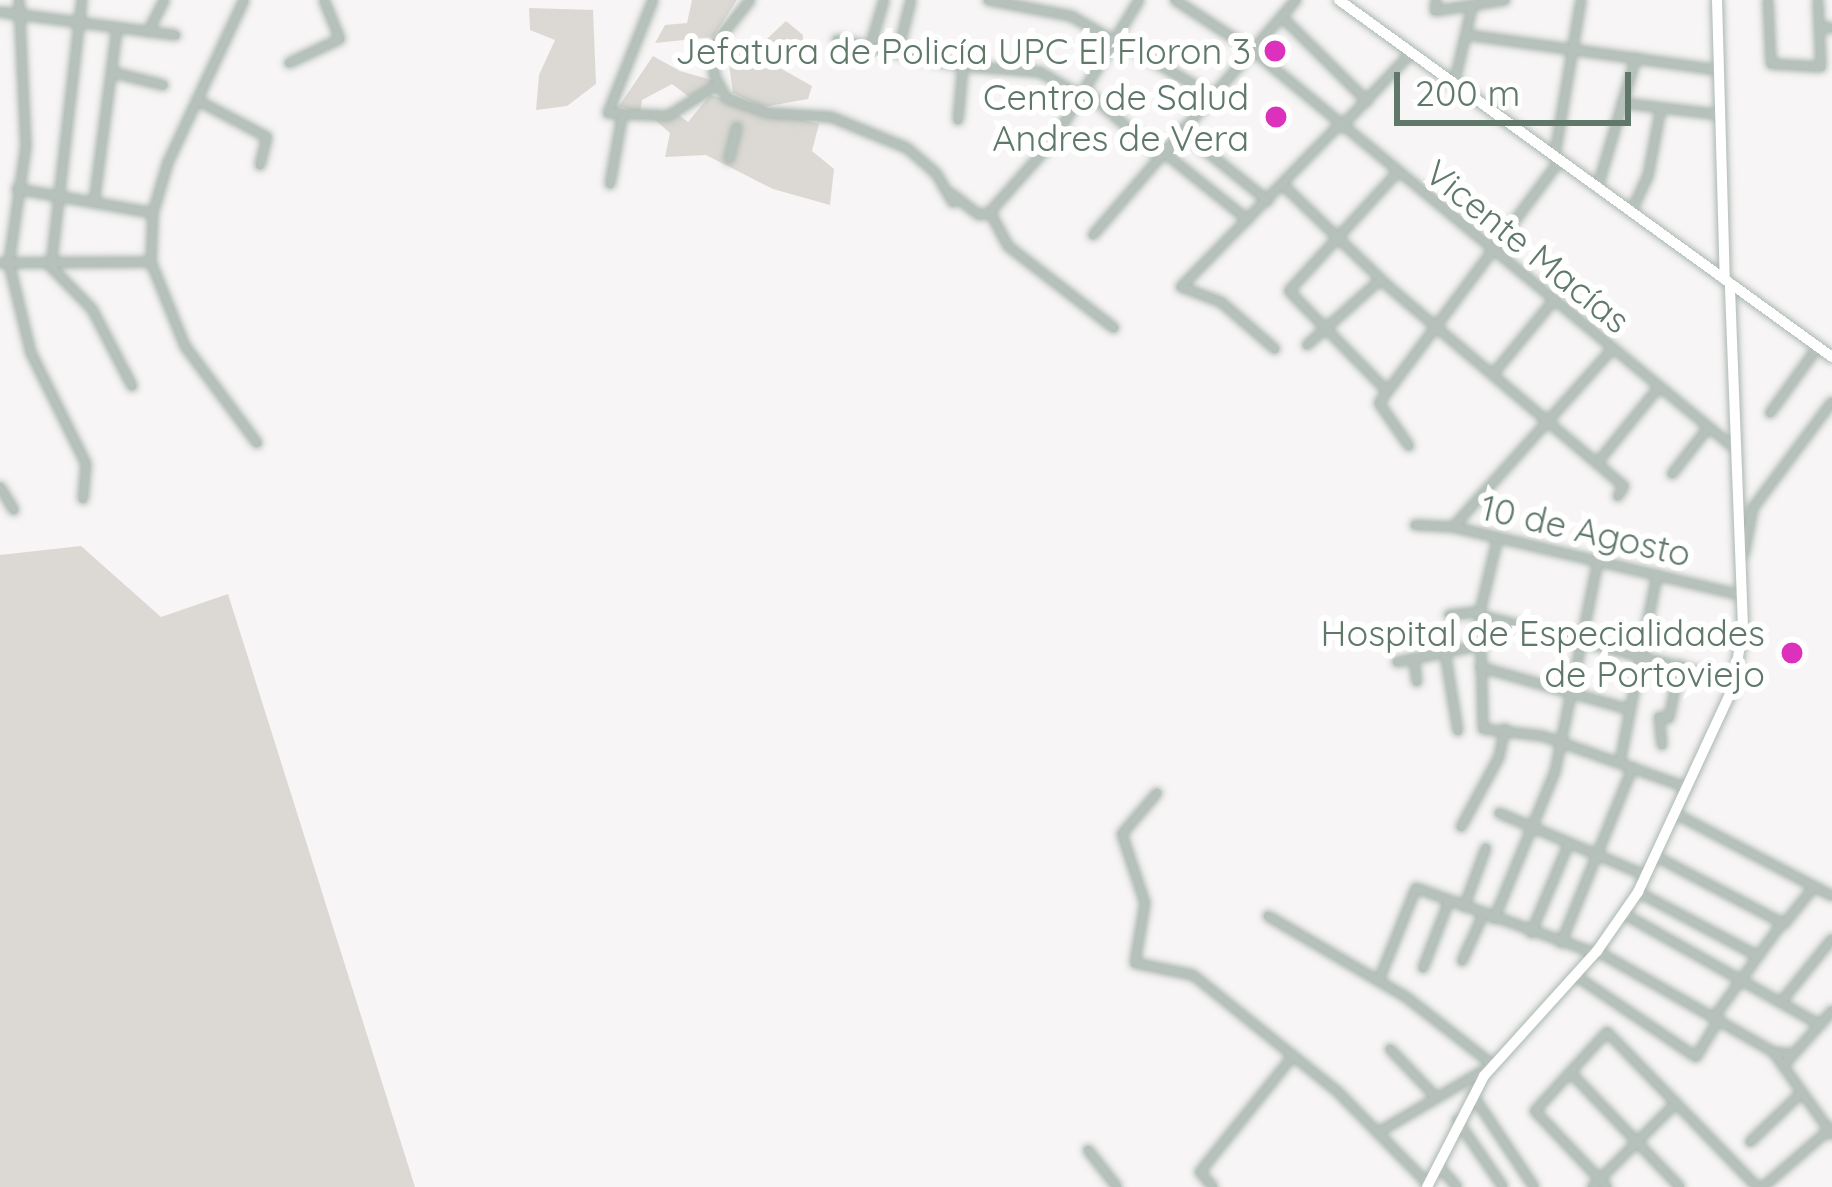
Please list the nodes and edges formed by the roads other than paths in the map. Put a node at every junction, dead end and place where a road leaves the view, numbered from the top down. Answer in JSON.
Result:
{"nodes":[{"id":1,"x":19,"y":0,"type":"edge"},
{"id":2,"x":82,"y":0,"type":"edge"},
{"id":3,"x":164,"y":0,"type":"edge"},
{"id":4,"x":244,"y":0,"type":"edge"},
{"id":5,"x":324,"y":0,"type":"edge"},
{"id":6,"x":653,"y":0,"type":"edge"},
{"id":7,"x":750,"y":0,"type":"edge"},
{"id":8,"x":884,"y":0,"type":"edge"},
{"id":9,"x":911,"y":0,"type":"edge"},
{"id":10,"x":988,"y":0,"type":"edge"},
{"id":11,"x":1139,"y":0,"type":"edge"},
{"id":12,"x":1175,"y":0,"type":"edge"},
{"id":13,"x":1296,"y":0,"type":"edge"},
{"id":14,"x":1339,"y":0,"type":"edge"},
{"id":15,"x":1436,"y":0,"type":"edge"},
{"id":16,"x":1505,"y":0,"type":"edge"},
{"id":17,"x":1581,"y":0,"type":"edge"},
{"id":18,"x":1717,"y":0,"type":"edge"},
{"id":19,"x":1768,"y":0,"type":"edge"},
{"id":20,"x":1818,"y":0,"type":"edge"},
{"id":21,"x":1472,"y":7,"type":"junction"},
{"id":22,"x":0,"y":12,"type":"edge"},
{"id":23,"x":18,"y":14,"type":"junction"},
{"id":24,"x":1282,"y":16,"type":"junction"},
{"id":25,"x":78,"y":22,"type":"junction"},
{"id":26,"x":1819,"y":27,"type":"junction"},
{"id":27,"x":117,"y":28,"type":"junction"},
{"id":28,"x":1832,"y":28,"type":"edge"},
{"id":29,"x":148,"y":32,"type":"junction"},
{"id":30,"x":175,"y":35,"type":"dead end"},
{"id":31,"x":1468,"y":35,"type":"junction"},
{"id":32,"x":837,"y":40,"type":"dead end"},
{"id":33,"x":1117,"y":41,"type":"junction"},
{"id":34,"x":871,"y":44,"type":"junction"},
{"id":35,"x":899,"y":48,"type":"junction"},
{"id":36,"x":1252,"y":50,"type":"junction"},
{"id":37,"x":1573,"y":50,"type":"junction"},
{"id":38,"x":1411,"y":53,"type":"junction"},
{"id":39,"x":1636,"y":58,"type":"junction"},
{"id":40,"x":289,"y":63,"type":"dead end"},
{"id":41,"x":962,"y":67,"type":"junction"},
{"id":42,"x":1720,"y":70,"type":"junction"},
{"id":43,"x":111,"y":72,"type":"junction"},
{"id":44,"x":1454,"y":84,"type":"junction"},
{"id":45,"x":717,"y":85,"type":"junction"},
{"id":46,"x":163,"y":86,"type":"dead end"},
{"id":47,"x":1085,"y":94,"type":"junction"},
{"id":48,"x":1211,"y":95,"type":"junction"},
{"id":49,"x":197,"y":100,"type":"junction"},
{"id":50,"x":1367,"y":101,"type":"junction"},
{"id":51,"x":1622,"y":103,"type":"junction"},
{"id":52,"x":1660,"y":107,"type":"junction"},
{"id":53,"x":1721,"y":115,"type":"junction"},
{"id":54,"x":622,"y":117,"type":"junction"},
{"id":55,"x":958,"y":120,"type":"dead end"},
{"id":56,"x":1340,"y":126,"type":"junction"},
{"id":57,"x":737,"y":127,"type":"dead end"},
{"id":58,"x":1180,"y":130,"type":"junction"},
{"id":59,"x":1160,"y":153,"type":"junction"},
{"id":60,"x":1558,"y":156,"type":"junction"},
{"id":61,"x":729,"y":159,"type":"dead end"},
{"id":62,"x":260,"y":165,"type":"dead end"},
{"id":63,"x":1396,"y":174,"type":"junction"},
{"id":64,"x":610,"y":184,"type":"dead end"},
{"id":65,"x":1283,"y":185,"type":"junction"},
{"id":66,"x":1598,"y":185,"type":"junction"},
{"id":67,"x":17,"y":189,"type":"junction"},
{"id":68,"x":948,"y":190,"type":"junction"},
{"id":69,"x":58,"y":196,"type":"junction"},
{"id":70,"x":1268,"y":200,"type":"junction"},
{"id":71,"x":94,"y":202,"type":"junction"},
{"id":72,"x":953,"y":203,"type":"dead end"},
{"id":73,"x":1632,"y":210,"type":"junction"},
{"id":74,"x":153,"y":213,"type":"junction"},
{"id":75,"x":990,"y":213,"type":"junction"},
{"id":76,"x":1248,"y":220,"type":"junction"},
{"id":77,"x":1093,"y":235,"type":"dead end"},
{"id":78,"x":1341,"y":235,"type":"junction"},
{"id":79,"x":1496,"y":253,"type":"junction"},
{"id":80,"x":152,"y":262,"type":"junction"},
{"id":81,"x":5,"y":263,"type":"edge"},
{"id":82,"x":52,"y":268,"type":"junction"},
{"id":83,"x":1381,"y":279,"type":"junction"},
{"id":84,"x":1728,"y":282,"type":"junction"},
{"id":85,"x":1554,"y":300,"type":"junction"},
{"id":86,"x":1440,"y":325,"type":"junction"},
{"id":87,"x":1114,"y":328,"type":"dead end"},
{"id":88,"x":1324,"y":332,"type":"junction"},
{"id":89,"x":1306,"y":345,"type":"dead end"},
{"id":90,"x":1818,"y":347,"type":"junction"},
{"id":91,"x":1612,"y":349,"type":"junction"},
{"id":92,"x":1275,"y":350,"type":"dead end"},
{"id":93,"x":1832,"y":357,"type":"edge"},
{"id":94,"x":1494,"y":373,"type":"junction"},
{"id":95,"x":132,"y":386,"type":"dead end"},
{"id":96,"x":1659,"y":387,"type":"junction"},
{"id":97,"x":1387,"y":391,"type":"junction"},
{"id":98,"x":1832,"y":402,"type":"edge"},
{"id":99,"x":1770,"y":413,"type":"dead end"},
{"id":100,"x":1549,"y":421,"type":"junction"},
{"id":101,"x":1708,"y":428,"type":"junction"},
{"id":102,"x":256,"y":443,"type":"dead end"},
{"id":103,"x":1409,"y":446,"type":"dead end"},
{"id":104,"x":1732,"y":447,"type":"junction"},
{"id":105,"x":1598,"y":462,"type":"junction"},
{"id":106,"x":1672,"y":474,"type":"dead end"},
{"id":107,"x":0,"y":487,"type":"edge"},
{"id":108,"x":1618,"y":496,"type":"dead end"},
{"id":109,"x":83,"y":499,"type":"dead end"},
{"id":110,"x":1735,"y":505,"type":"junction"},
{"id":111,"x":1754,"y":508,"type":"junction"},
{"id":112,"x":14,"y":510,"type":"dead end"},
{"id":113,"x":1415,"y":525,"type":"dead end"},
{"id":114,"x":1454,"y":527,"type":"junction"},
{"id":115,"x":1498,"y":537,"type":"junction"},
{"id":116,"x":1598,"y":560,"type":"junction"},
{"id":117,"x":1657,"y":574,"type":"junction"},
{"id":118,"x":1742,"y":593,"type":"junction"},
{"id":119,"x":1481,"y":614,"type":"junction"},
{"id":120,"x":1449,"y":616,"type":"dead end"},
{"id":121,"x":1580,"y":636,"type":"junction"},
{"id":122,"x":1477,"y":646,"type":"junction"},
{"id":123,"x":1445,"y":652,"type":"junction"},
{"id":124,"x":1639,"y":653,"type":"junction"},
{"id":125,"x":1414,"y":658,"type":"junction"},
{"id":126,"x":1397,"y":662,"type":"dead end"},
{"id":127,"x":1680,"y":665,"type":"junction"},
{"id":128,"x":1480,"y":667,"type":"junction"},
{"id":129,"x":1735,"y":681,"type":"junction"},
{"id":130,"x":1418,"y":682,"type":"dead end"},
{"id":131,"x":1567,"y":692,"type":"junction"},
{"id":132,"x":1628,"y":709,"type":"junction"},
{"id":133,"x":1504,"y":729,"type":"junction"},
{"id":134,"x":1458,"y":731,"type":"dead end"},
{"id":135,"x":1556,"y":740,"type":"junction"},
{"id":136,"x":1662,"y":745,"type":"dead end"},
{"id":137,"x":1620,"y":762,"type":"junction"},
{"id":138,"x":1633,"y":766,"type":"junction"},
{"id":139,"x":1690,"y":788,"type":"junction"},
{"id":140,"x":1157,"y":793,"type":"dead end"},
{"id":141,"x":1499,"y":814,"type":"dead end"},
{"id":142,"x":1678,"y":815,"type":"junction"},
{"id":143,"x":1461,"y":826,"type":"dead end"},
{"id":144,"x":1535,"y":829,"type":"junction"},
{"id":145,"x":1569,"y":843,"type":"junction"},
{"id":146,"x":1486,"y":848,"type":"dead end"},
{"id":147,"x":1598,"y":856,"type":"junction"},
{"id":148,"x":1657,"y":857,"type":"junction"},
{"id":149,"x":1647,"y":876,"type":"junction"},
{"id":150,"x":1814,"y":887,"type":"junction"},
{"id":151,"x":1638,"y":892,"type":"junction"},
{"id":152,"x":1832,"y":896,"type":"edge"},
{"id":153,"x":1449,"y":901,"type":"junction"},
{"id":154,"x":1464,"y":907,"type":"junction"},
{"id":155,"x":1624,"y":914,"type":"junction"},
{"id":156,"x":1483,"y":915,"type":"junction"},
{"id":157,"x":1268,"y":916,"type":"dead end"},
{"id":158,"x":1494,"y":919,"type":"junction"},
{"id":159,"x":1782,"y":923,"type":"junction"},
{"id":160,"x":1531,"y":933,"type":"junction"},
{"id":161,"x":1832,"y":940,"type":"edge"},
{"id":162,"x":1561,"y":943,"type":"junction"},
{"id":163,"x":1596,"y":952,"type":"junction"},
{"id":164,"x":1756,"y":955,"type":"junction"},
{"id":165,"x":1462,"y":961,"type":"dead end"},
{"id":166,"x":1423,"y":968,"type":"dead end"},
{"id":167,"x":1576,"y":976,"type":"junction"},
{"id":168,"x":1740,"y":978,"type":"junction"},
{"id":169,"x":1379,"y":980,"type":"junction"},
{"id":170,"x":1781,"y":1003,"type":"junction"},
{"id":171,"x":1832,"y":1012,"type":"edge"},
{"id":172,"x":1717,"y":1018,"type":"junction"},
{"id":173,"x":1820,"y":1025,"type":"junction"},
{"id":174,"x":1390,"y":1049,"type":"dead end"},
{"id":175,"x":1773,"y":1052,"type":"junction"},
{"id":176,"x":1793,"y":1054,"type":"junction"},
{"id":177,"x":1293,"y":1056,"type":"junction"},
{"id":178,"x":1493,"y":1065,"type":"junction"},
{"id":179,"x":1783,"y":1066,"type":"junction"},
{"id":180,"x":1570,"y":1072,"type":"junction"},
{"id":181,"x":1472,"y":1094,"type":"junction"},
{"id":182,"x":1800,"y":1094,"type":"junction"},
{"id":183,"x":1434,"y":1095,"type":"junction"},
{"id":184,"x":1676,"y":1103,"type":"junction"},
{"id":185,"x":1456,"y":1119,"type":"junction"},
{"id":186,"x":1831,"y":1131,"type":"edge"},
{"id":187,"x":1377,"y":1133,"type":"junction"},
{"id":188,"x":1637,"y":1142,"type":"junction"},
{"id":189,"x":1750,"y":1142,"type":"dead end"},
{"id":190,"x":1088,"y":1150,"type":"dead end"},
{"id":191,"x":1436,"y":1162,"type":"junction"},
{"id":192,"x":1603,"y":1183,"type":"edge"},
{"id":193,"x":1428,"y":1186,"type":"edge"},
{"id":194,"x":1117,"y":1187,"type":"edge"},
{"id":195,"x":1213,"y":1187,"type":"edge"},
{"id":196,"x":1457,"y":1187,"type":"edge"},
{"id":197,"x":1503,"y":1187,"type":"edge"},
{"id":198,"x":1534,"y":1187,"type":"edge"},
{"id":199,"x":1592,"y":1187,"type":"edge"},
{"id":200,"x":1680,"y":1187,"type":"edge"},
{"id":201,"x":1760,"y":1187,"type":"edge"}],
"edges":[{"from":1,"to":23,"type":"street"},
{"from":2,"to":25,"type":"street"},
{"from":3,"to":29,"type":"street"},
{"from":4,"to":49,"type":"street"},
{"from":5,"to":40,"type":"street"},
{"from":6,"to":54,"type":"street"},
{"from":7,"to":45,"type":"street"},
{"from":8,"to":34,"type":"street"},
{"from":9,"to":35,"type":"street"},
{"from":10,"to":33,"type":"street"},
{"from":11,"to":33,"type":"street"},
{"from":12,"to":36,"type":"street","name":"Vicente Macías"},
{"from":13,"to":24,"type":"street"},
{"from":14,"to":38,"type":"street"},
{"from":15,"to":21,"type":"street"},
{"from":16,"to":21,"type":"street"},
{"from":17,"to":37,"type":"street"},
{"from":18,"to":42,"type":"street"},
{"from":19,"to":26,"type":"street"},
{"from":20,"to":26,"type":"street"},
{"from":21,"to":31,"type":"street"},
{"from":22,"to":23,"type":"street"},
{"from":23,"to":25,"type":"street"},
{"from":23,"to":67,"type":"street"},
{"from":24,"to":36,"type":"street"},
{"from":24,"to":50,"type":"street"},
{"from":25,"to":27,"type":"street"},
{"from":25,"to":69,"type":"street"},
{"from":26,"to":28,"type":"street"},
{"from":27,"to":29,"type":"street"},
{"from":27,"to":43,"type":"street"},
{"from":29,"to":30,"type":"street"},
{"from":31,"to":37,"type":"street"},
{"from":31,"to":44,"type":"street"},
{"from":32,"to":34,"type":"street"},
{"from":33,"to":47,"type":"street"},
{"from":33,"to":48,"type":"street"},
{"from":34,"to":35,"type":"street"},
{"from":35,"to":41,"type":"street"},
{"from":36,"to":48,"type":"street"},
{"from":36,"to":56,"type":"street","name":"Vicente Macías"},
{"from":37,"to":39,"type":"street"},
{"from":37,"to":60,"type":"street"},
{"from":38,"to":44,"type":"street"},
{"from":38,"to":50,"type":"street"},
{"from":39,"to":42,"type":"street"},
{"from":39,"to":51,"type":"street"},
{"from":41,"to":47,"type":"street"},
{"from":41,"to":55,"type":"street"},
{"from":42,"to":53,"type":"street"},
{"from":43,"to":46,"type":"street"},
{"from":43,"to":71,"type":"street"},
{"from":44,"to":60,"type":"street"},
{"from":45,"to":54,"type":"street"},
{"from":45,"to":68,"type":"street"},
{"from":47,"to":59,"type":"street"},
{"from":47,"to":75,"type":"street"},
{"from":48,"to":58,"type":"street"},
{"from":49,"to":62,"type":"street"},
{"from":49,"to":74,"type":"street"},
{"from":50,"to":56,"type":"street"},
{"from":51,"to":52,"type":"street"},
{"from":51,"to":66,"type":"street"},
{"from":52,"to":53,"type":"street"},
{"from":52,"to":73,"type":"street"},
{"from":53,"to":84,"type":"street"},
{"from":54,"to":64,"type":"street"},
{"from":56,"to":63,"type":"street","name":"Vicente Macías"},
{"from":56,"to":65,"type":"street"},
{"from":57,"to":61,"type":"street"},
{"from":58,"to":59,"type":"street"},
{"from":58,"to":70,"type":"street"},
{"from":59,"to":76,"type":"street"},
{"from":59,"to":77,"type":"street"},
{"from":60,"to":66,"type":"street"},
{"from":60,"to":79,"type":"street"},
{"from":63,"to":78,"type":"street"},
{"from":63,"to":79,"type":"street","name":"Vicente Macías"},
{"from":65,"to":70,"type":"street"},
{"from":65,"to":78,"type":"street"},
{"from":66,"to":73,"type":"street"},
{"from":67,"to":69,"type":"street"},
{"from":67,"to":81,"type":"street"},
{"from":68,"to":72,"type":"street"},
{"from":68,"to":75,"type":"street"},
{"from":69,"to":71,"type":"street"},
{"from":69,"to":82,"type":"street"},
{"from":70,"to":76,"type":"street"},
{"from":71,"to":74,"type":"street"},
{"from":73,"to":84,"type":"street"},
{"from":74,"to":80,"type":"street"},
{"from":75,"to":87,"type":"street"},
{"from":76,"to":92,"type":"street"},
{"from":78,"to":83,"type":"street"},
{"from":78,"to":88,"type":"street"},
{"from":79,"to":85,"type":"street","name":"Vicente Macías"},
{"from":79,"to":86,"type":"street"},
{"from":80,"to":82,"type":"street"},
{"from":80,"to":102,"type":"street"},
{"from":81,"to":82,"type":"street"},
{"from":81,"to":109,"type":"street"},
{"from":82,"to":95,"type":"street"},
{"from":83,"to":86,"type":"street"},
{"from":83,"to":88,"type":"street"},
{"from":84,"to":90,"type":"street"},
{"from":84,"to":104,"type":"street"},
{"from":85,"to":91,"type":"street","name":"Vicente Macías"},
{"from":85,"to":94,"type":"street"},
{"from":86,"to":94,"type":"street"},
{"from":86,"to":97,"type":"street"},
{"from":88,"to":89,"type":"street"},
{"from":88,"to":97,"type":"street"},
{"from":90,"to":93,"type":"street"},
{"from":90,"to":99,"type":"street"},
{"from":91,"to":96,"type":"street","name":"Vicente Macías"},
{"from":91,"to":100,"type":"street"},
{"from":94,"to":100,"type":"street"},
{"from":96,"to":101,"type":"street","name":"Vicente Macías"},
{"from":96,"to":105,"type":"street"},
{"from":97,"to":103,"type":"street"},
{"from":98,"to":111,"type":"street"},
{"from":100,"to":105,"type":"street"},
{"from":100,"to":114,"type":"street"},
{"from":101,"to":104,"type":"street","name":"Vicente Macías"},
{"from":101,"to":106,"type":"street"},
{"from":104,"to":110,"type":"street"},
{"from":105,"to":108,"type":"street"},
{"from":107,"to":112,"type":"street"},
{"from":110,"to":111,"type":"street"},
{"from":110,"to":118,"type":"street"},
{"from":111,"to":118,"type":"street"},
{"from":113,"to":114,"type":"street","name":"10 de Agosto"},
{"from":114,"to":115,"type":"street","name":"10 de Agosto"},
{"from":115,"to":116,"type":"street","name":"10 de Agosto"},
{"from":115,"to":119,"type":"street"},
{"from":116,"to":117,"type":"street","name":"10 de Agosto"},
{"from":116,"to":121,"type":"street"},
{"from":117,"to":118,"type":"street","name":"10 de Agosto"},
{"from":117,"to":124,"type":"street"},
{"from":118,"to":129,"type":"street"},
{"from":119,"to":120,"type":"street"},
{"from":119,"to":121,"type":"street"},
{"from":119,"to":122,"type":"street"},
{"from":121,"to":124,"type":"street"},
{"from":121,"to":131,"type":"street"},
{"from":122,"to":123,"type":"street"},
{"from":122,"to":128,"type":"street"},
{"from":123,"to":125,"type":"street"},
{"from":123,"to":134,"type":"street"},
{"from":124,"to":127,"type":"street"},
{"from":124,"to":132,"type":"street"},
{"from":125,"to":126,"type":"street"},
{"from":125,"to":130,"type":"street"},
{"from":127,"to":129,"type":"street"},
{"from":127,"to":136,"type":"street"},
{"from":128,"to":131,"type":"street"},
{"from":128,"to":133,"type":"street"},
{"from":129,"to":139,"type":"street"},
{"from":131,"to":132,"type":"street"},
{"from":131,"to":135,"type":"street"},
{"from":132,"to":137,"type":"street"},
{"from":133,"to":135,"type":"street"},
{"from":133,"to":143,"type":"street"},
{"from":135,"to":137,"type":"street"},
{"from":135,"to":144,"type":"street"},
{"from":137,"to":138,"type":"street"},
{"from":138,"to":139,"type":"street"},
{"from":138,"to":147,"type":"street"},
{"from":139,"to":142,"type":"street"},
{"from":140,"to":177,"type":"street"},
{"from":141,"to":144,"type":"street"},
{"from":142,"to":148,"type":"street"},
{"from":142,"to":150,"type":"street"},
{"from":144,"to":145,"type":"street"},
{"from":144,"to":158,"type":"street"},
{"from":145,"to":147,"type":"street"},
{"from":145,"to":160,"type":"street"},
{"from":146,"to":154,"type":"street"},
{"from":147,"to":149,"type":"street"},
{"from":147,"to":162,"type":"street"},
{"from":148,"to":149,"type":"street"},
{"from":148,"to":159,"type":"street"},
{"from":149,"to":151,"type":"street"},
{"from":150,"to":152,"type":"street"},
{"from":150,"to":159,"type":"street"},
{"from":151,"to":155,"type":"street"},
{"from":151,"to":164,"type":"street"},
{"from":153,"to":154,"type":"street"},
{"from":153,"to":166,"type":"street"},
{"from":153,"to":169,"type":"street"},
{"from":154,"to":156,"type":"street"},
{"from":155,"to":163,"type":"street"},
{"from":155,"to":168,"type":"street"},
{"from":156,"to":158,"type":"street"},
{"from":156,"to":165,"type":"street"},
{"from":157,"to":169,"type":"street"},
{"from":158,"to":160,"type":"street"},
{"from":159,"to":164,"type":"street"},
{"from":160,"to":162,"type":"street"},
{"from":161,"to":170,"type":"street"},
{"from":162,"to":163,"type":"street"},
{"from":163,"to":167,"type":"street"},
{"from":163,"to":172,"type":"street"},
{"from":164,"to":168,"type":"street"},
{"from":167,"to":172,"type":"street"},
{"from":167,"to":178,"type":"street"},
{"from":168,"to":170,"type":"street"},
{"from":168,"to":172,"type":"street"},
{"from":169,"to":178,"type":"street"},
{"from":170,"to":173,"type":"street"},
{"from":171,"to":173,"type":"street"},
{"from":172,"to":175,"type":"street"},
{"from":173,"to":176,"type":"street"},
{"from":174,"to":183,"type":"street"},
{"from":175,"to":176,"type":"street"},
{"from":175,"to":179,"type":"street"},
{"from":176,"to":179,"type":"street"},
{"from":177,"to":187,"type":"street"},
{"from":177,"to":195,"type":"street"},
{"from":178,"to":181,"type":"street"},
{"from":178,"to":183,"type":"street"},
{"from":179,"to":182,"type":"street"},
{"from":180,"to":184,"type":"street"},
{"from":180,"to":188,"type":"street"},
{"from":180,"to":192,"type":"street"},
{"from":181,"to":185,"type":"street"},
{"from":181,"to":198,"type":"street"},
{"from":182,"to":186,"type":"street"},
{"from":182,"to":189,"type":"street"},
{"from":183,"to":187,"type":"street"},
{"from":184,"to":188,"type":"street"},
{"from":184,"to":201,"type":"street"},
{"from":185,"to":191,"type":"street"},
{"from":185,"to":197,"type":"street"},
{"from":186,"to":201,"type":"street"},
{"from":187,"to":193,"type":"street"},
{"from":188,"to":192,"type":"street"},
{"from":188,"to":200,"type":"street"},
{"from":190,"to":194,"type":"street"},
{"from":191,"to":193,"type":"street"},
{"from":191,"to":196,"type":"street"},
{"from":192,"to":199,"type":"street"}]}
